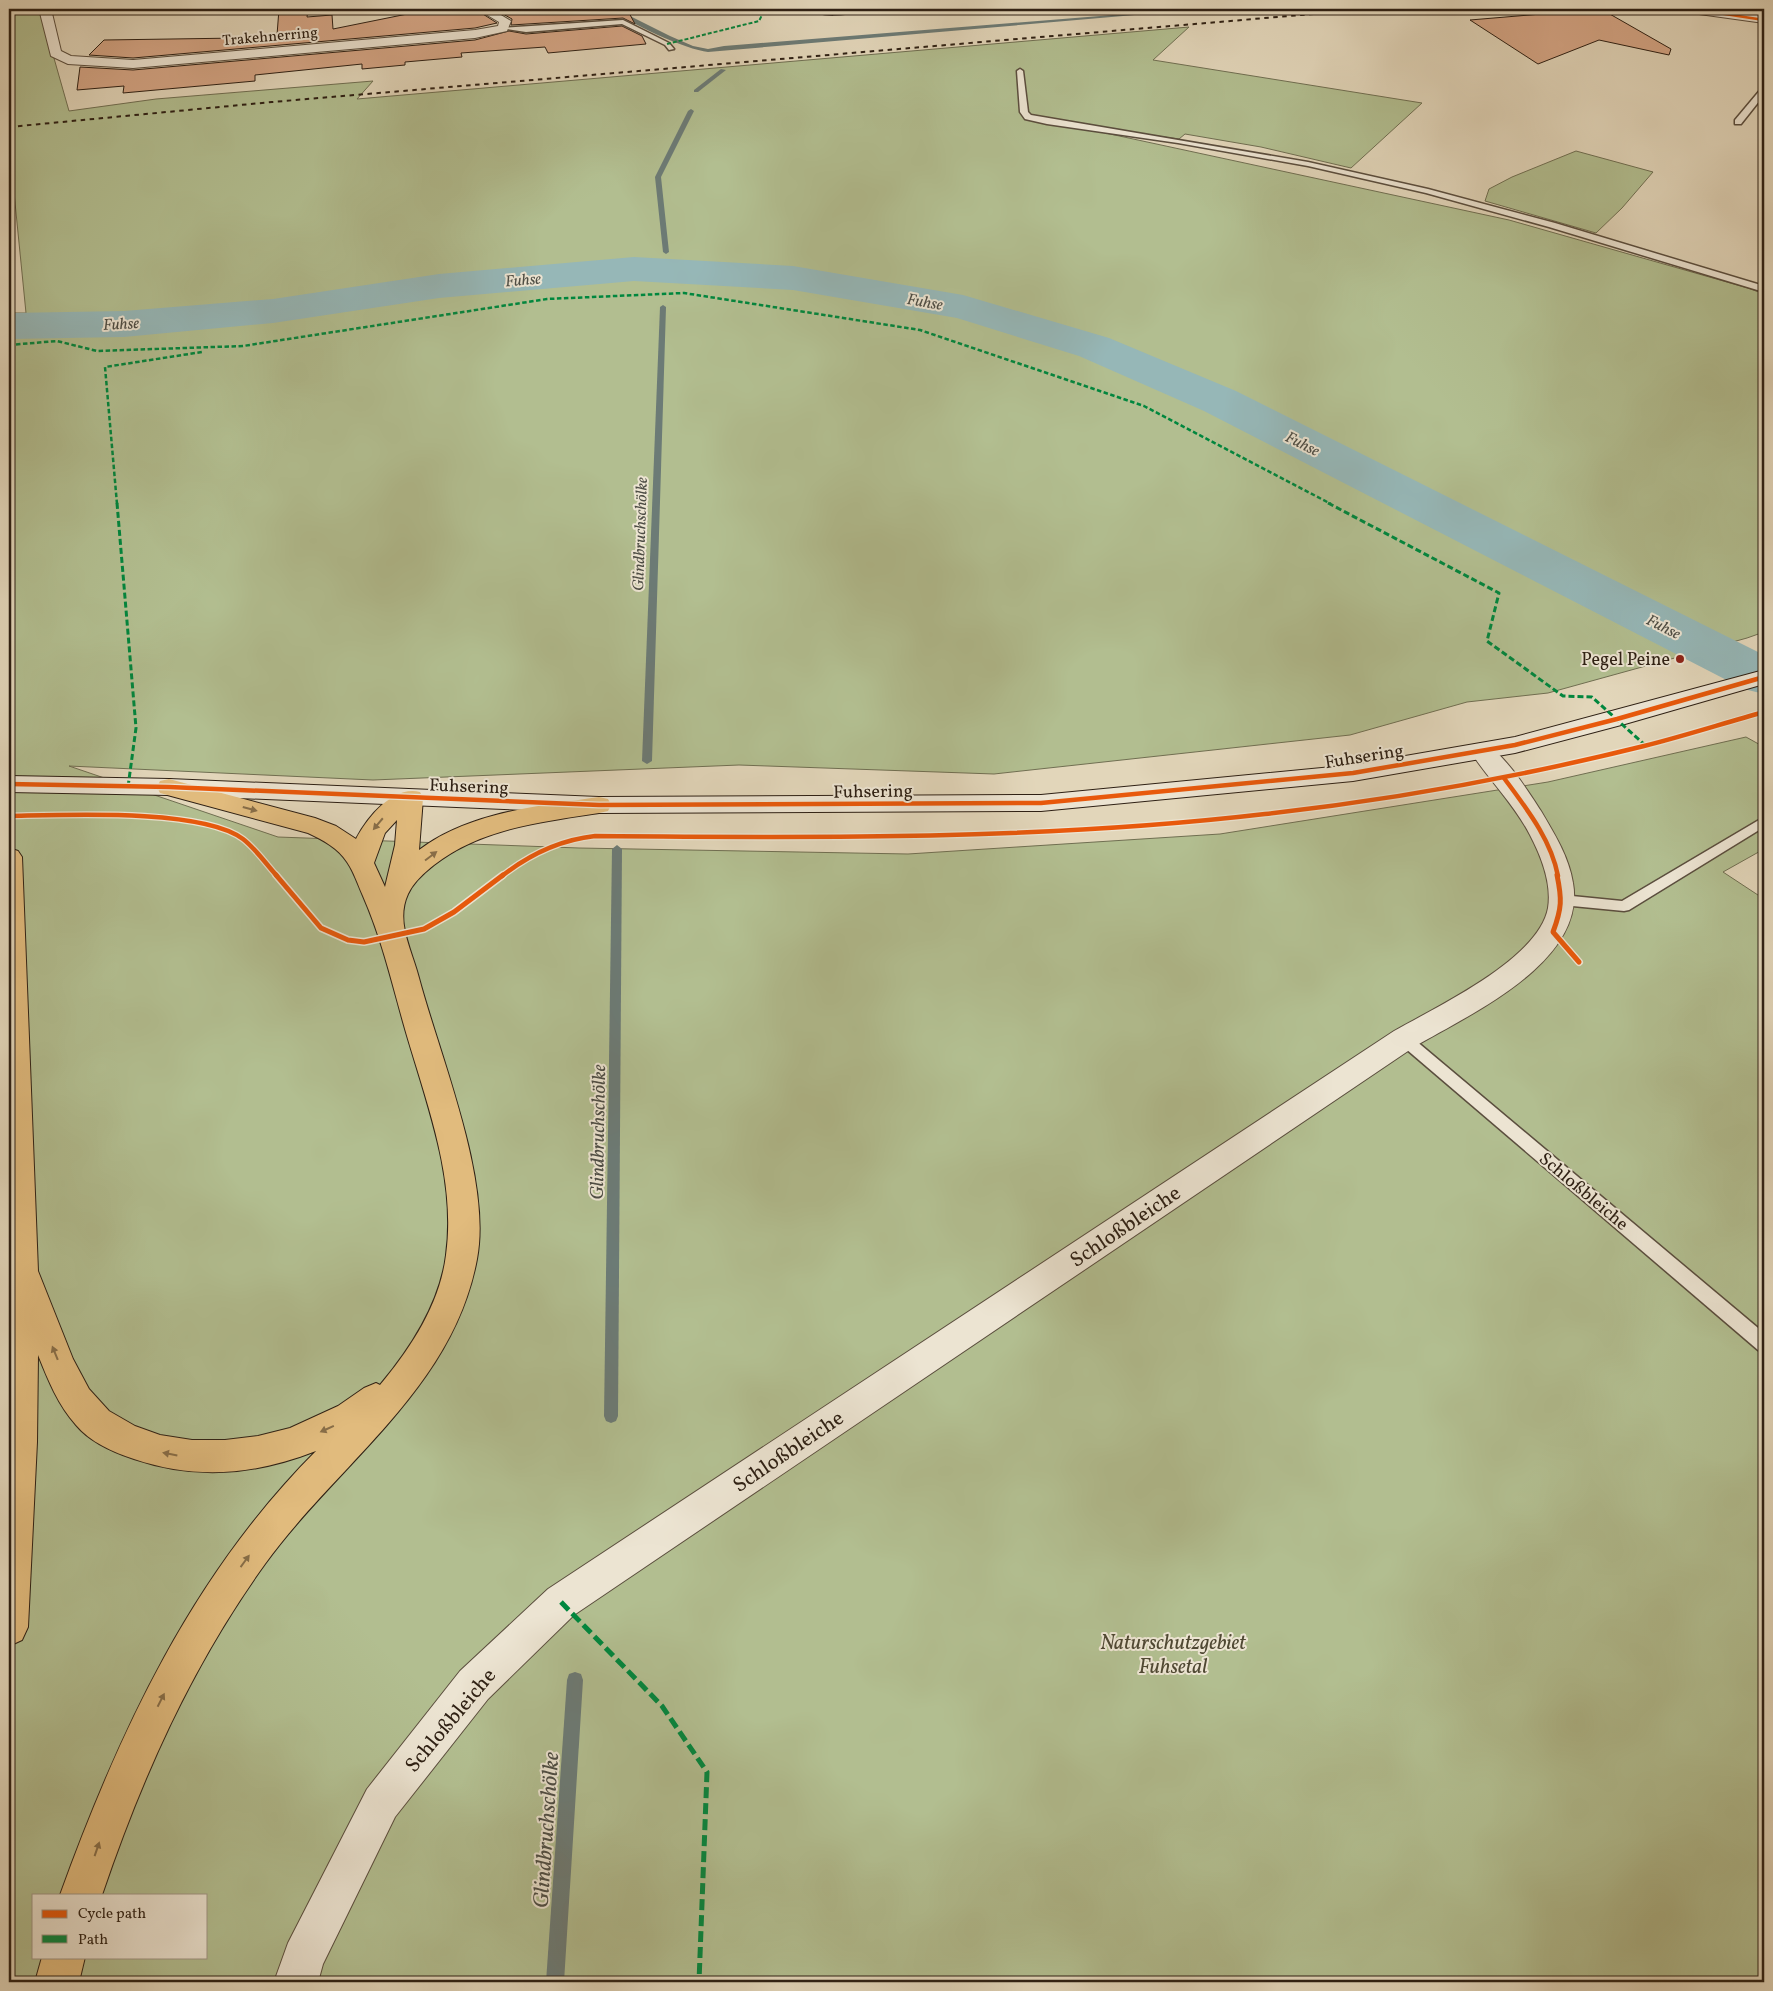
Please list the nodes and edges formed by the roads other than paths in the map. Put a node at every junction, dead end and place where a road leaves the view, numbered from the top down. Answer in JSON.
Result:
{"nodes":[{"id":1,"x":45,"y":9,"type":"edge"},
{"id":2,"x":483,"y":9,"type":"edge"},
{"id":3,"x":816,"y":9,"type":"edge"},
{"id":4,"x":855,"y":9,"type":"edge"},
{"id":5,"x":1692,"y":9,"type":"edge"},
{"id":6,"x":1764,"y":20,"type":"edge"},
{"id":7,"x":503,"y":28,"type":"junction"},
{"id":8,"x":671,"y":49,"type":"dead end"},
{"id":9,"x":1020,"y":71,"type":"dead end"},
{"id":10,"x":1764,"y":91,"type":"edge"},
{"id":11,"x":1738,"y":122,"type":"dead end"},
{"id":12,"x":1764,"y":289,"type":"edge"},
{"id":13,"x":1764,"y":677,"type":"edge"},
{"id":14,"x":1482,"y":751,"type":"junction"},
{"id":15,"x":9,"y":784,"type":"edge"},
{"id":16,"x":169,"y":787,"type":"junction"},
{"id":17,"x":411,"y":798,"type":"junction"},
{"id":18,"x":599,"y":806,"type":"junction"},
{"id":19,"x":1764,"y":821,"type":"edge"},
{"id":20,"x":9,"y":857,"type":"edge"},
{"id":21,"x":361,"y":863,"type":"junction"},
{"id":22,"x":10,"y":885,"type":"edge"},
{"id":23,"x":397,"y":888,"type":"junction"},
{"id":24,"x":1562,"y":900,"type":"junction"},
{"id":25,"x":388,"y":924,"type":"junction"},
{"id":26,"x":1404,"y":1039,"type":"junction"},
{"id":27,"x":22,"y":1268,"type":"junction"},
{"id":28,"x":1764,"y":1344,"type":"edge"},
{"id":29,"x":422,"y":1358,"type":"junction"},
{"id":30,"x":9,"y":1627,"type":"edge"},
{"id":31,"x":80,"y":1894,"type":"edge"},
{"id":32,"x":64,"y":1958,"type":"edge"},
{"id":33,"x":57,"y":1982,"type":"edge"},
{"id":34,"x":296,"y":1982,"type":"edge"}],
"edges":[{"from":1,"to":7,"type":"street","name":"Trakehnerring"},
{"from":2,"to":7,"type":"street"},
{"from":3,"to":4,"type":"street"},
{"from":5,"to":6,"type":"street"},
{"from":7,"to":8,"type":"lane"},
{"from":9,"to":12,"type":"lane"},
{"from":10,"to":11,"type":"lane"},
{"from":13,"to":14,"type":"street","name":"Fuhsering"},
{"from":14,"to":18,"type":"street","name":"Fuhsering"},
{"from":14,"to":24,"type":"street","name":"Schloßbleiche"},
{"from":15,"to":16,"type":"street","name":"Fuhsering"},
{"from":16,"to":17,"type":"street","name":"Fuhsering"},
{"from":16,"to":21,"type":"highway","one_way":true},
{"from":17,"to":18,"type":"street","name":"Fuhsering"},
{"from":17,"to":21,"type":"highway","one_way":true},
{"from":17,"to":23,"type":"highway"},
{"from":23,"to":18,"type":"highway","one_way":true},
{"from":19,"to":24,"type":"lane"},
{"from":20,"to":22,"type":"highway"},
{"from":21,"to":25,"type":"highway"},
{"from":22,"to":27,"type":"highway"},
{"from":23,"to":25,"type":"highway"},
{"from":24,"to":26,"type":"street","name":"Schloßbleiche"},
{"from":25,"to":29,"type":"highway"},
{"from":26,"to":28,"type":"lane","name":"Schloßbleiche"},
{"from":26,"to":34,"type":"street","name":"Schloßbleiche"},
{"from":29,"to":27,"type":"highway","one_way":true},
{"from":27,"to":30,"type":"highway"},
{"from":31,"to":29,"type":"highway","one_way":true},
{"from":32,"to":33,"type":"highway"}]}
